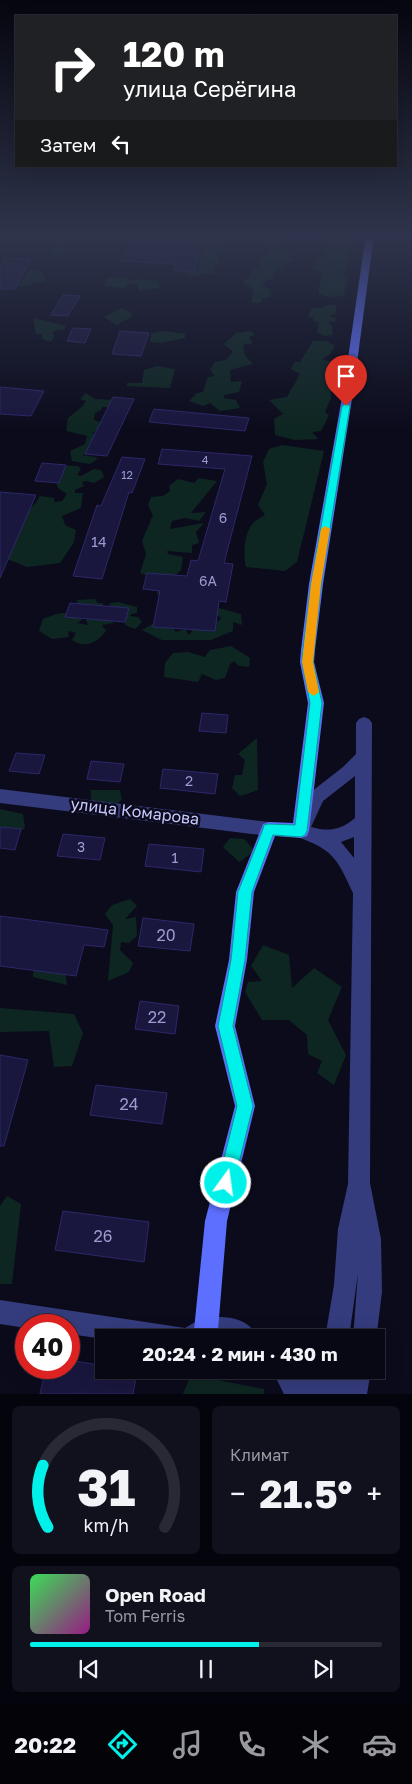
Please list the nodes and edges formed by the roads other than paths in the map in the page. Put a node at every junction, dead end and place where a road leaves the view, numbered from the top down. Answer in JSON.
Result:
{"nodes":[{"id":1,"x":361,"y":299,"type":"edge"},
{"id":2,"x":364,"y":724,"type":"dead end"},
{"id":3,"x":364,"y":758,"type":"junction"},
{"id":4,"x":0,"y":796,"type":"edge"},
{"id":5,"x":363,"y":820,"type":"junction"},
{"id":6,"x":269,"y":829,"type":"junction"},
{"id":7,"x":301,"y":831,"type":"junction"},
{"id":8,"x":323,"y":838,"type":"junction"},
{"id":9,"x":362,"y":892,"type":"junction"},
{"id":10,"x":359,"y":1183,"type":"junction"},
{"id":11,"x":0,"y":1312,"type":"edge"},
{"id":12,"x":118,"y":1329,"type":"edge"},
{"id":13,"x":199,"y":1329,"type":"edge"},
{"id":14,"x":339,"y":1329,"type":"edge"},
{"id":15,"x":366,"y":1329,"type":"edge"},
{"id":16,"x":289,"y":1379,"type":"edge"},
{"id":17,"x":317,"y":1379,"type":"edge"},
{"id":18,"x":347,"y":1379,"type":"edge"},
{"id":19,"x":358,"y":1379,"type":"edge"},
{"id":20,"x":298,"y":1394,"type":"edge"},
{"id":21,"x":304,"y":1394,"type":"edge"},
{"id":22,"x":312,"y":1394,"type":"edge"},
{"id":23,"x":354,"y":1394,"type":"edge"}],
"edges":[{"from":1,"to":7,"type":"street"},
{"from":2,"to":3,"type":"street"},
{"from":3,"to":5,"type":"street"},
{"from":3,"to":7,"type":"street"},
{"from":4,"to":6,"type":"street","name":"улица Комарова"},
{"from":5,"to":8,"type":"street"},
{"from":5,"to":9,"type":"street"},
{"from":6,"to":7,"type":"street"},
{"from":6,"to":13,"type":"street"},
{"from":7,"to":8,"type":"street"},
{"from":8,"to":9,"type":"street"},
{"from":9,"to":10,"type":"street"},
{"from":10,"to":14,"type":"street"},
{"from":10,"to":15,"type":"street"},
{"from":11,"to":12,"type":"street"},
{"from":16,"to":20,"type":"street"},
{"from":17,"to":21,"type":"street"},
{"from":18,"to":22,"type":"street"},
{"from":19,"to":23,"type":"street"}]}
